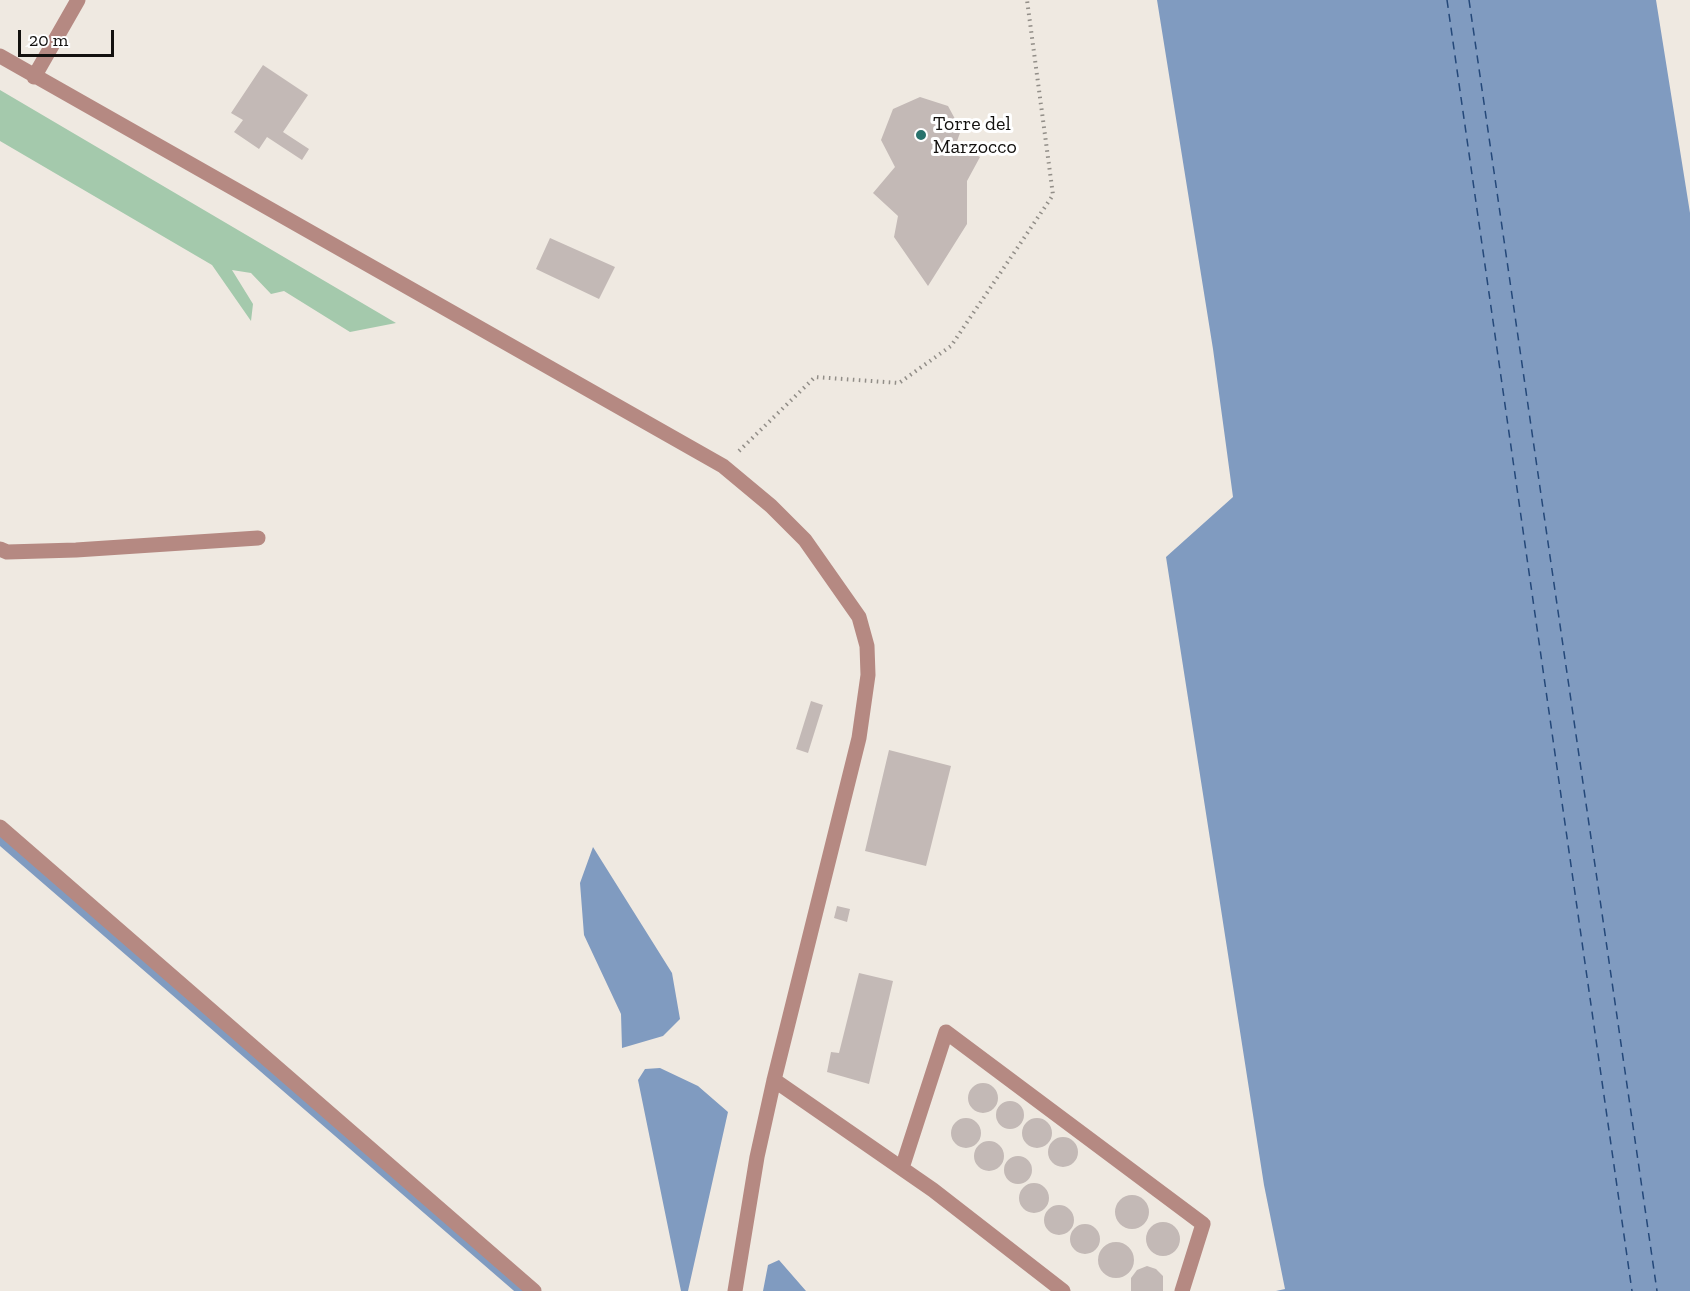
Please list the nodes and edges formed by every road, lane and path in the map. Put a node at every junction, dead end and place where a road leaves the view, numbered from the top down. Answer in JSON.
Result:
{"nodes":[{"id":1,"x":78,"y":0,"type":"edge"},
{"id":2,"x":1027,"y":0,"type":"edge"},
{"id":3,"x":0,"y":56,"type":"edge"},
{"id":4,"x":34,"y":76,"type":"junction"},
{"id":5,"x":723,"y":466,"type":"junction"},
{"id":6,"x":258,"y":538,"type":"dead end"},
{"id":7,"x":0,"y":549,"type":"edge"},
{"id":8,"x":0,"y":827,"type":"edge"},
{"id":9,"x":774,"y":1080,"type":"junction"},
{"id":10,"x":902,"y":1168,"type":"junction"},
{"id":11,"x":534,"y":1291,"type":"edge"},
{"id":12,"x":735,"y":1291,"type":"edge"},
{"id":13,"x":1063,"y":1291,"type":"edge"},
{"id":14,"x":1182,"y":1291,"type":"edge"}],
"edges":[{"from":1,"to":4,"type":"lane"},
{"from":2,"to":5,"type":"path"},
{"from":3,"to":4,"type":"lane"},
{"from":4,"to":5,"type":"lane"},
{"from":5,"to":9,"type":"lane"},
{"from":6,"to":7,"type":"lane"},
{"from":8,"to":11,"type":"lane"},
{"from":9,"to":10,"type":"lane"},
{"from":9,"to":12,"type":"lane"},
{"from":10,"to":13,"type":"lane"},
{"from":10,"to":14,"type":"lane"}]}
